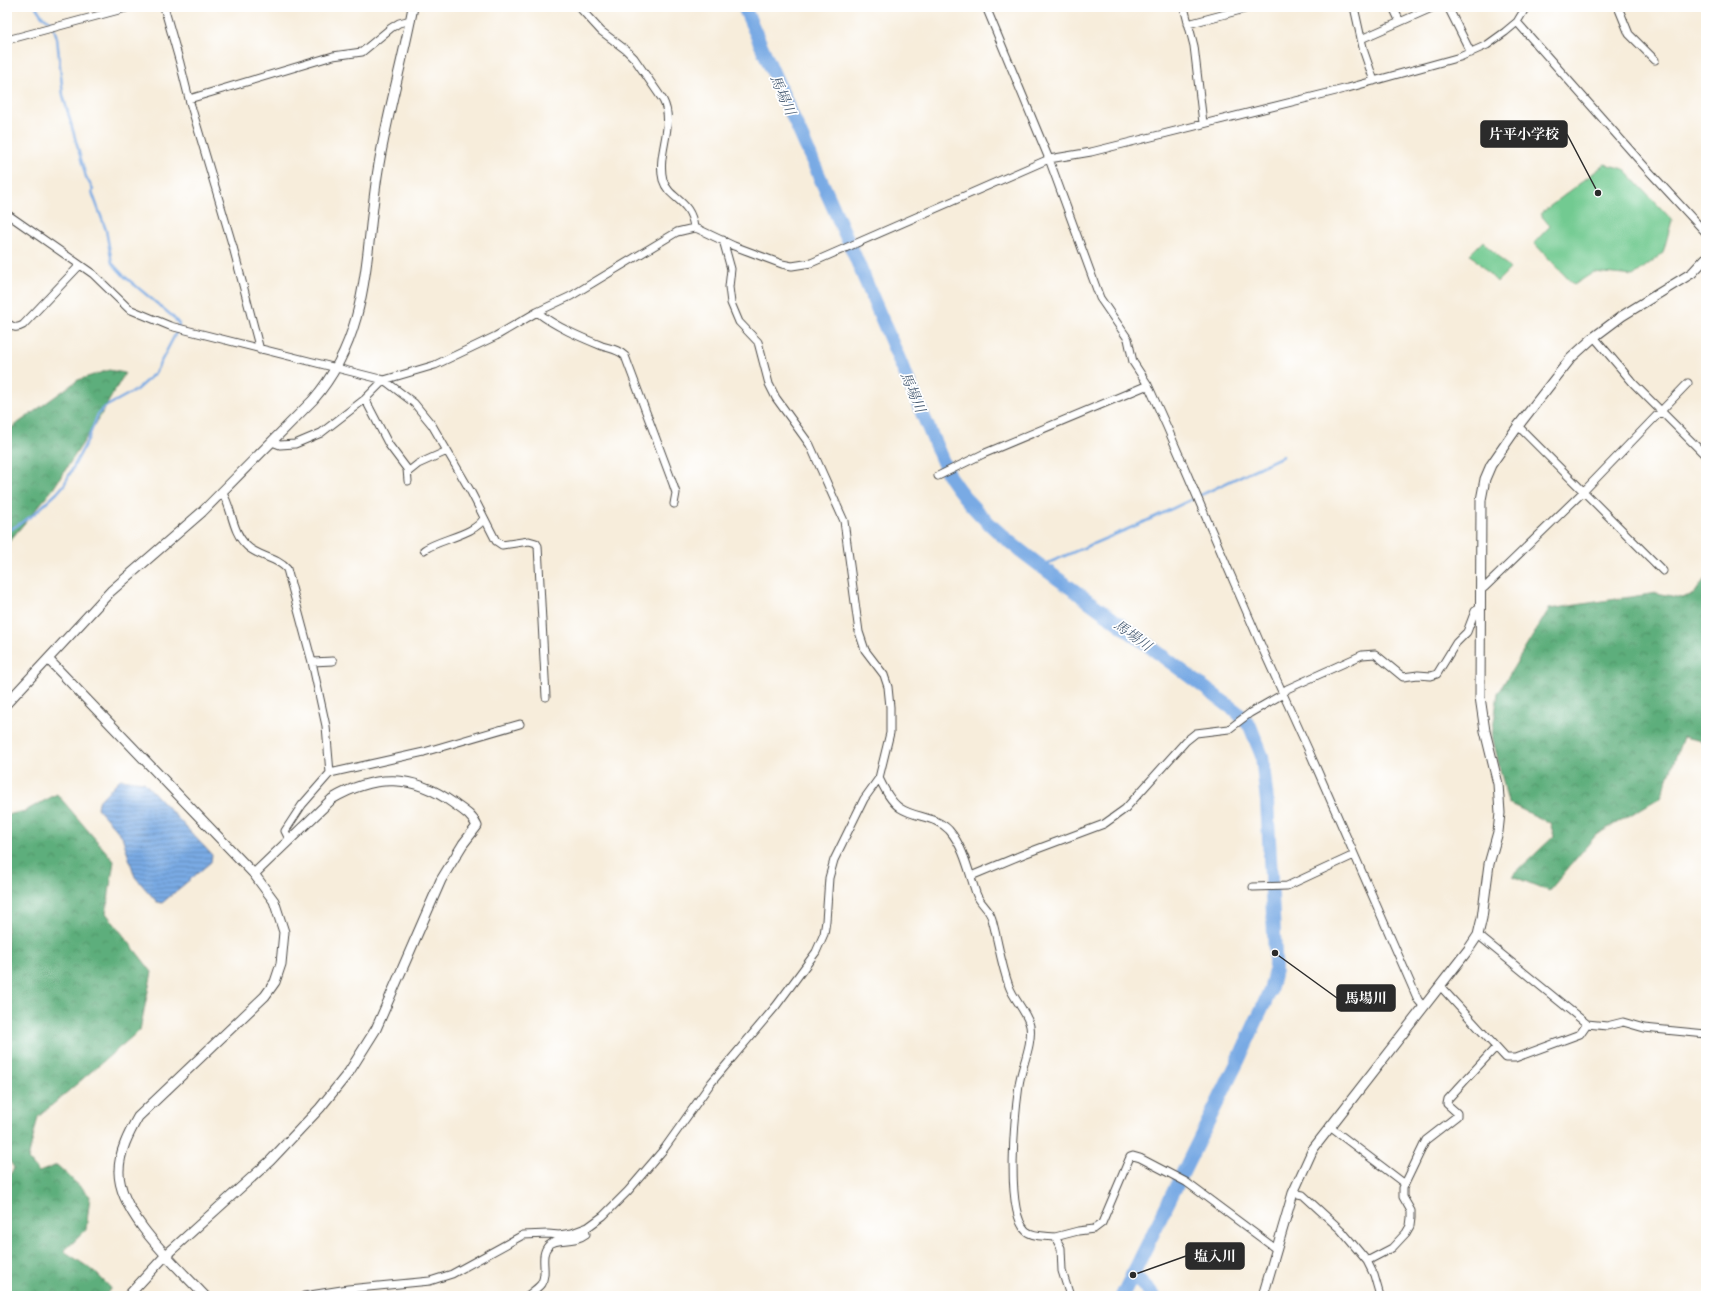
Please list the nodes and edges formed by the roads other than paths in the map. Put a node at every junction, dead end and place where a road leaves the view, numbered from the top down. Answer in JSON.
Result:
{"nodes":[{"id":1,"x":130,"y":7,"type":"edge"},
{"id":2,"x":164,"y":7,"type":"edge"},
{"id":3,"x":413,"y":7,"type":"edge"},
{"id":4,"x":579,"y":7,"type":"edge"},
{"id":5,"x":986,"y":7,"type":"edge"},
{"id":6,"x":1184,"y":7,"type":"edge"},
{"id":7,"x":1252,"y":7,"type":"edge"},
{"id":8,"x":1354,"y":7,"type":"edge"},
{"id":9,"x":1393,"y":7,"type":"edge"},
{"id":10,"x":1434,"y":7,"type":"edge"},
{"id":11,"x":1448,"y":7,"type":"edge"},
{"id":12,"x":1526,"y":7,"type":"edge"},
{"id":13,"x":1618,"y":7,"type":"edge"},
{"id":14,"x":411,"y":20,"type":"junction"},
{"id":15,"x":1400,"y":22,"type":"junction"},
{"id":16,"x":1516,"y":22,"type":"junction"},
{"id":17,"x":1188,"y":24,"type":"junction"},
{"id":18,"x":1361,"y":39,"type":"junction"},
{"id":19,"x":7,"y":40,"type":"edge"},
{"id":20,"x":1471,"y":53,"type":"junction"},
{"id":21,"x":1655,"y":60,"type":"dead end"},
{"id":22,"x":1374,"y":81,"type":"junction"},
{"id":23,"x":188,"y":99,"type":"junction"},
{"id":24,"x":1203,"y":123,"type":"junction"},
{"id":25,"x":1049,"y":159,"type":"junction"},
{"id":26,"x":7,"y":214,"type":"edge"},
{"id":27,"x":694,"y":228,"type":"junction"},
{"id":28,"x":1706,"y":234,"type":"edge"},
{"id":29,"x":722,"y":240,"type":"junction"},
{"id":30,"x":1706,"y":258,"type":"edge"},
{"id":31,"x":80,"y":265,"type":"junction"},
{"id":32,"x":537,"y":312,"type":"junction"},
{"id":33,"x":7,"y":323,"type":"edge"},
{"id":34,"x":1594,"y":337,"type":"junction"},
{"id":35,"x":260,"y":350,"type":"junction"},
{"id":36,"x":337,"y":367,"type":"junction"},
{"id":37,"x":384,"y":380,"type":"junction"},
{"id":38,"x":1688,"y":383,"type":"dead end"},
{"id":39,"x":1148,"y":385,"type":"junction"},
{"id":40,"x":365,"y":399,"type":"junction"},
{"id":41,"x":1660,"y":411,"type":"junction"},
{"id":42,"x":1518,"y":426,"type":"junction"},
{"id":43,"x":272,"y":442,"type":"junction"},
{"id":44,"x":447,"y":451,"type":"junction"},
{"id":45,"x":1706,"y":456,"type":"edge"},
{"id":46,"x":408,"y":472,"type":"junction"},
{"id":47,"x":938,"y":476,"type":"dead end"},
{"id":48,"x":408,"y":481,"type":"dead end"},
{"id":49,"x":222,"y":492,"type":"junction"},
{"id":50,"x":1583,"y":492,"type":"junction"},
{"id":51,"x":674,"y":504,"type":"dead end"},
{"id":52,"x":484,"y":518,"type":"junction"},
{"id":53,"x":424,"y":550,"type":"dead end"},
{"id":54,"x":1663,"y":571,"type":"dead end"},
{"id":55,"x":1480,"y":591,"type":"junction"},
{"id":56,"x":1480,"y":608,"type":"junction"},
{"id":57,"x":48,"y":659,"type":"junction"},
{"id":58,"x":333,"y":660,"type":"dead end"},
{"id":59,"x":312,"y":662,"type":"junction"},
{"id":60,"x":1283,"y":694,"type":"junction"},
{"id":61,"x":546,"y":697,"type":"dead end"},
{"id":62,"x":7,"y":703,"type":"edge"},
{"id":63,"x":520,"y":724,"type":"dead end"},
{"id":64,"x":330,"y":773,"type":"junction"},
{"id":65,"x":879,"y":778,"type":"junction"},
{"id":66,"x":289,"y":839,"type":"junction"},
{"id":67,"x":1354,"y":855,"type":"junction"},
{"id":68,"x":254,"y":874,"type":"junction"},
{"id":69,"x":971,"y":876,"type":"junction"},
{"id":70,"x":1253,"y":887,"type":"dead end"},
{"id":71,"x":1478,"y":935,"type":"junction"},
{"id":72,"x":1440,"y":986,"type":"junction"},
{"id":73,"x":1424,"y":1007,"type":"junction"},
{"id":74,"x":1587,"y":1024,"type":"junction"},
{"id":75,"x":1706,"y":1034,"type":"edge"},
{"id":76,"x":1496,"y":1047,"type":"junction"},
{"id":77,"x":1330,"y":1127,"type":"junction"},
{"id":78,"x":1405,"y":1184,"type":"junction"},
{"id":79,"x":1293,"y":1193,"type":"junction"},
{"id":80,"x":585,"y":1229,"type":"junction"},
{"id":81,"x":1056,"y":1237,"type":"junction"},
{"id":82,"x":1276,"y":1249,"type":"junction"},
{"id":83,"x":166,"y":1255,"type":"junction"},
{"id":84,"x":1367,"y":1261,"type":"junction"},
{"id":85,"x":128,"y":1296,"type":"edge"},
{"id":86,"x":205,"y":1296,"type":"edge"},
{"id":87,"x":304,"y":1296,"type":"edge"},
{"id":88,"x":527,"y":1296,"type":"edge"},
{"id":89,"x":1070,"y":1296,"type":"edge"},
{"id":90,"x":1263,"y":1296,"type":"edge"},
{"id":91,"x":1380,"y":1296,"type":"edge"}],
"edges":[{"from":1,"to":19,"type":"street"},
{"from":2,"to":23,"type":"street"},
{"from":3,"to":14,"type":"street"},
{"from":4,"to":27,"type":"street"},
{"from":5,"to":25,"type":"street"},
{"from":6,"to":17,"type":"street"},
{"from":7,"to":17,"type":"street"},
{"from":8,"to":18,"type":"street"},
{"from":9,"to":15,"type":"street"},
{"from":10,"to":15,"type":"street"},
{"from":11,"to":20,"type":"street"},
{"from":12,"to":16,"type":"street"},
{"from":13,"to":21,"type":"street"},
{"from":14,"to":23,"type":"street"},
{"from":14,"to":36,"type":"street"},
{"from":15,"to":18,"type":"street"},
{"from":16,"to":20,"type":"street"},
{"from":16,"to":28,"type":"street"},
{"from":17,"to":24,"type":"street"},
{"from":18,"to":22,"type":"street"},
{"from":20,"to":22,"type":"street"},
{"from":22,"to":24,"type":"street"},
{"from":23,"to":35,"type":"street"},
{"from":24,"to":25,"type":"street"},
{"from":25,"to":29,"type":"street"},
{"from":25,"to":39,"type":"street"},
{"from":26,"to":31,"type":"street"},
{"from":27,"to":29,"type":"street"},
{"from":27,"to":32,"type":"street"},
{"from":29,"to":65,"type":"street"},
{"from":30,"to":34,"type":"street"},
{"from":31,"to":33,"type":"street"},
{"from":31,"to":35,"type":"street"},
{"from":32,"to":37,"type":"street"},
{"from":32,"to":51,"type":"street"},
{"from":34,"to":41,"type":"street"},
{"from":34,"to":42,"type":"street"},
{"from":35,"to":36,"type":"street"},
{"from":36,"to":37,"type":"street"},
{"from":36,"to":43,"type":"street"},
{"from":37,"to":40,"type":"street"},
{"from":37,"to":44,"type":"street"},
{"from":38,"to":41,"type":"street"},
{"from":39,"to":47,"type":"street"},
{"from":39,"to":60,"type":"street"},
{"from":40,"to":43,"type":"street"},
{"from":40,"to":46,"type":"street"},
{"from":41,"to":45,"type":"street"},
{"from":41,"to":50,"type":"street"},
{"from":42,"to":50,"type":"street"},
{"from":42,"to":55,"type":"street"},
{"from":43,"to":49,"type":"street"},
{"from":44,"to":46,"type":"street"},
{"from":44,"to":52,"type":"street"},
{"from":46,"to":48,"type":"street"},
{"from":49,"to":57,"type":"street"},
{"from":49,"to":59,"type":"street"},
{"from":50,"to":54,"type":"street"},
{"from":50,"to":55,"type":"street"},
{"from":52,"to":53,"type":"street"},
{"from":52,"to":61,"type":"street"},
{"from":55,"to":56,"type":"street"},
{"from":56,"to":60,"type":"street"},
{"from":56,"to":71,"type":"street"},
{"from":57,"to":62,"type":"street"},
{"from":57,"to":68,"type":"street"},
{"from":58,"to":59,"type":"street"},
{"from":59,"to":64,"type":"street"},
{"from":60,"to":67,"type":"street"},
{"from":60,"to":69,"type":"street"},
{"from":63,"to":64,"type":"street"},
{"from":64,"to":66,"type":"street"},
{"from":65,"to":69,"type":"street"},
{"from":65,"to":80,"type":"street"},
{"from":66,"to":68,"type":"street"},
{"from":66,"to":83,"type":"street"},
{"from":67,"to":70,"type":"street"},
{"from":67,"to":73,"type":"street"},
{"from":68,"to":83,"type":"street"},
{"from":69,"to":81,"type":"street"},
{"from":71,"to":72,"type":"street"},
{"from":71,"to":74,"type":"street"},
{"from":72,"to":73,"type":"street"},
{"from":72,"to":76,"type":"street"},
{"from":73,"to":77,"type":"street"},
{"from":74,"to":75,"type":"street"},
{"from":74,"to":76,"type":"street"},
{"from":76,"to":78,"type":"street"},
{"from":77,"to":78,"type":"street"},
{"from":77,"to":79,"type":"street"},
{"from":78,"to":84,"type":"street"},
{"from":79,"to":82,"type":"street"},
{"from":79,"to":84,"type":"street"},
{"from":80,"to":87,"type":"street"},
{"from":80,"to":88,"type":"street"},
{"from":81,"to":82,"type":"street"},
{"from":81,"to":89,"type":"street"},
{"from":82,"to":90,"type":"street"},
{"from":83,"to":85,"type":"street"},
{"from":83,"to":86,"type":"street"},
{"from":84,"to":91,"type":"street"}]}
